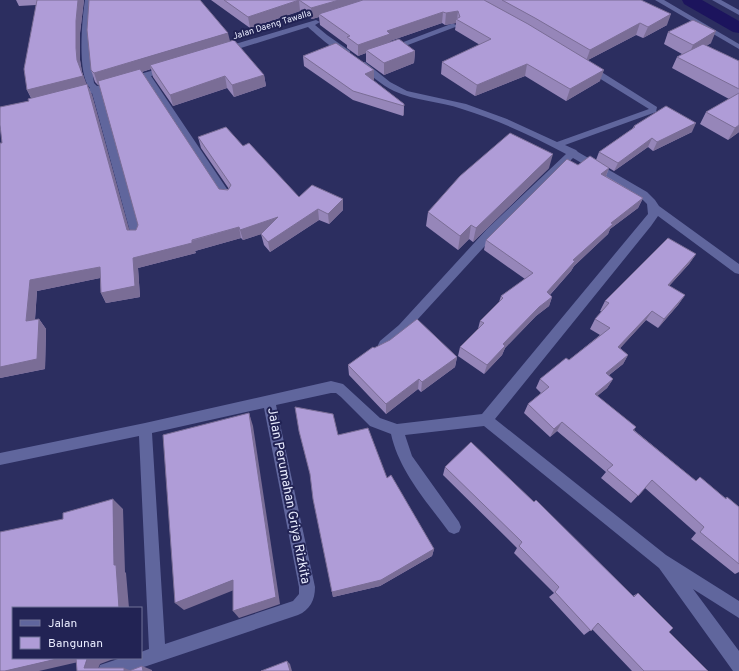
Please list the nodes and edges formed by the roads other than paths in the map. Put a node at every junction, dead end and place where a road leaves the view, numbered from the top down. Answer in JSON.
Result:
{"nodes":[{"id":1,"x":89,"y":0,"type":"edge"},
{"id":2,"x":659,"y":0,"type":"edge"},
{"id":3,"x":716,"y":0,"type":"edge"},
{"id":4,"x":739,"y":13,"type":"edge"},
{"id":5,"x":324,"y":19,"type":"edge"},
{"id":6,"x":310,"y":24,"type":"junction"},
{"id":7,"x":454,"y":26,"type":"dead end"},
{"id":8,"x":739,"y":46,"type":"edge"},
{"id":9,"x":220,"y":52,"type":"edge"},
{"id":10,"x":380,"y":53,"type":"edge"},
{"id":11,"x":582,"y":64,"type":"edge"},
{"id":12,"x":176,"y":66,"type":"edge"},
{"id":13,"x":146,"y":75,"type":"junction"},
{"id":14,"x":96,"y":90,"type":"junction"},
{"id":15,"x":65,"y":98,"type":"edge"},
{"id":16,"x":556,"y":145,"type":"junction"},
{"id":17,"x":573,"y":152,"type":"junction"},
{"id":18,"x":227,"y":197,"type":"edge"},
{"id":19,"x":654,"y":208,"type":"junction"},
{"id":20,"x":136,"y":236,"type":"edge"},
{"id":21,"x":739,"y":270,"type":"edge"},
{"id":22,"x":384,"y":345,"type":"edge"},
{"id":23,"x":269,"y":400,"type":"junction"},
{"id":24,"x":486,"y":420,"type":"junction"},
{"id":25,"x":146,"y":429,"type":"junction"},
{"id":26,"x":397,"y":430,"type":"junction"},
{"id":27,"x":0,"y":459,"type":"edge"},
{"id":28,"x":454,"y":527,"type":"dead end"},
{"id":29,"x":661,"y":560,"type":"junction"},
{"id":30,"x":739,"y":610,"type":"edge"},
{"id":31,"x":157,"y":655,"type":"junction"},
{"id":32,"x":739,"y":665,"type":"edge"},
{"id":33,"x":106,"y":671,"type":"edge"}],
"edges":[{"from":1,"to":14,"type":"street"},
{"from":2,"to":8,"type":"street"},
{"from":3,"to":4,"type":"street"},
{"from":5,"to":6,"type":"street","name":"Jalan Daeng Tawalla"},
{"from":6,"to":9,"type":"street","name":"Jalan Daeng Tawalla"},
{"from":6,"to":16,"type":"street"},
{"from":7,"to":10,"type":"street"},
{"from":11,"to":16,"type":"street"},
{"from":12,"to":13,"type":"street"},
{"from":13,"to":14,"type":"street"},
{"from":13,"to":18,"type":"street"},
{"from":14,"to":15,"type":"street"},
{"from":14,"to":20,"type":"street"},
{"from":16,"to":17,"type":"street"},
{"from":17,"to":19,"type":"street"},
{"from":17,"to":22,"type":"street"},
{"from":19,"to":21,"type":"street"},
{"from":19,"to":24,"type":"street"},
{"from":23,"to":25,"type":"street","name":"Jalan Perumahan Griya Rizkita"},
{"from":23,"to":26,"type":"street","name":"Jalan Perumahan Griya Rizkita"},
{"from":23,"to":31,"type":"street","name":"Jalan Perumahan Griya Rizkita"},
{"from":24,"to":26,"type":"street","name":"Jalan Perumahan Griya Rizkita"},
{"from":24,"to":29,"type":"street"},
{"from":25,"to":27,"type":"street","name":"Jalan Perumahan Griya Rizkita"},
{"from":25,"to":31,"type":"street"},
{"from":26,"to":28,"type":"street"},
{"from":29,"to":30,"type":"street"},
{"from":29,"to":32,"type":"street"},
{"from":31,"to":33,"type":"street","name":"Jalan Perumahan Griya Rizkita"}]}
